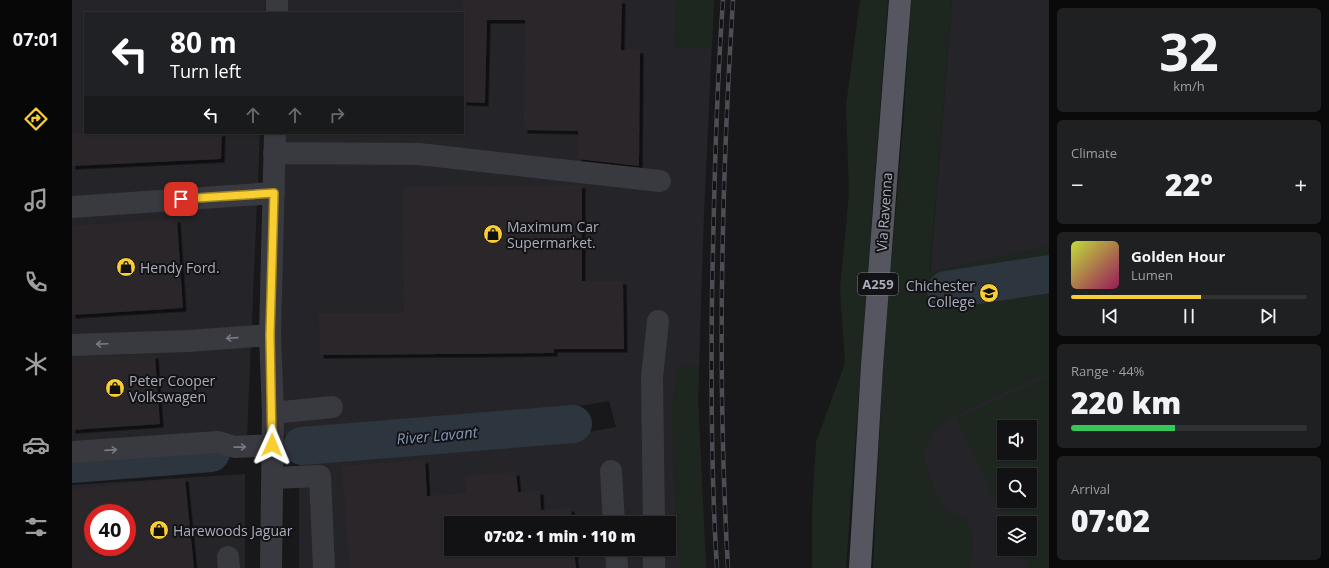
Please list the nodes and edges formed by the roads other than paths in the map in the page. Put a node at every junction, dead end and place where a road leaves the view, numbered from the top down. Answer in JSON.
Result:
{"nodes":[{"id":1,"x":277,"y":0,"type":"edge"},
{"id":2,"x":900,"y":0,"type":"edge"},
{"id":3,"x":276,"y":12,"type":"edge"},
{"id":4,"x":275,"y":143,"type":"edge"},
{"id":5,"x":660,"y":180,"type":"dead end"},
{"id":6,"x":274,"y":193,"type":"junction"},
{"id":7,"x":72,"y":206,"type":"edge"},
{"id":8,"x":658,"y":321,"type":"dead end"},
{"id":9,"x":270,"y":335,"type":"junction"},
{"id":10,"x":72,"y":345,"type":"edge"},
{"id":11,"x":332,"y":407,"type":"dead end"},
{"id":12,"x":273,"y":414,"type":"junction"},
{"id":13,"x":272,"y":445,"type":"junction"},
{"id":14,"x":72,"y":452,"type":"edge"},
{"id":15,"x":611,"y":471,"type":"dead end"},
{"id":16,"x":272,"y":478,"type":"junction"},
{"id":17,"x":614,"y":516,"type":"edge"},
{"id":18,"x":654,"y":516,"type":"edge"},
{"id":19,"x":616,"y":556,"type":"edge"},
{"id":20,"x":654,"y":556,"type":"edge"},
{"id":21,"x":271,"y":568,"type":"edge"},
{"id":22,"x":324,"y":568,"type":"edge"},
{"id":23,"x":617,"y":568,"type":"edge"},
{"id":24,"x":654,"y":568,"type":"edge"},
{"id":25,"x":860,"y":568,"type":"edge"}],
"edges":[{"from":1,"to":3,"type":"street"},
{"from":2,"to":25,"type":"main road","name":"Via Ravenna","number":"A259"},
{"from":4,"to":5,"type":"street"},
{"from":4,"to":6,"type":"street"},
{"from":6,"to":7,"type":"street"},
{"from":6,"to":9,"type":"street"},
{"from":8,"to":18,"type":"street"},
{"from":9,"to":10,"type":"street","one_way":true},
{"from":9,"to":12,"type":"street"},
{"from":11,"to":12,"type":"street"},
{"from":12,"to":13,"type":"street"},
{"from":14,"to":13,"type":"street","one_way":true},
{"from":13,"to":16,"type":"street"},
{"from":15,"to":17,"type":"street"},
{"from":16,"to":21,"type":"street"},
{"from":16,"to":22,"type":"street"},
{"from":19,"to":23,"type":"street"},
{"from":20,"to":24,"type":"street"}]}
